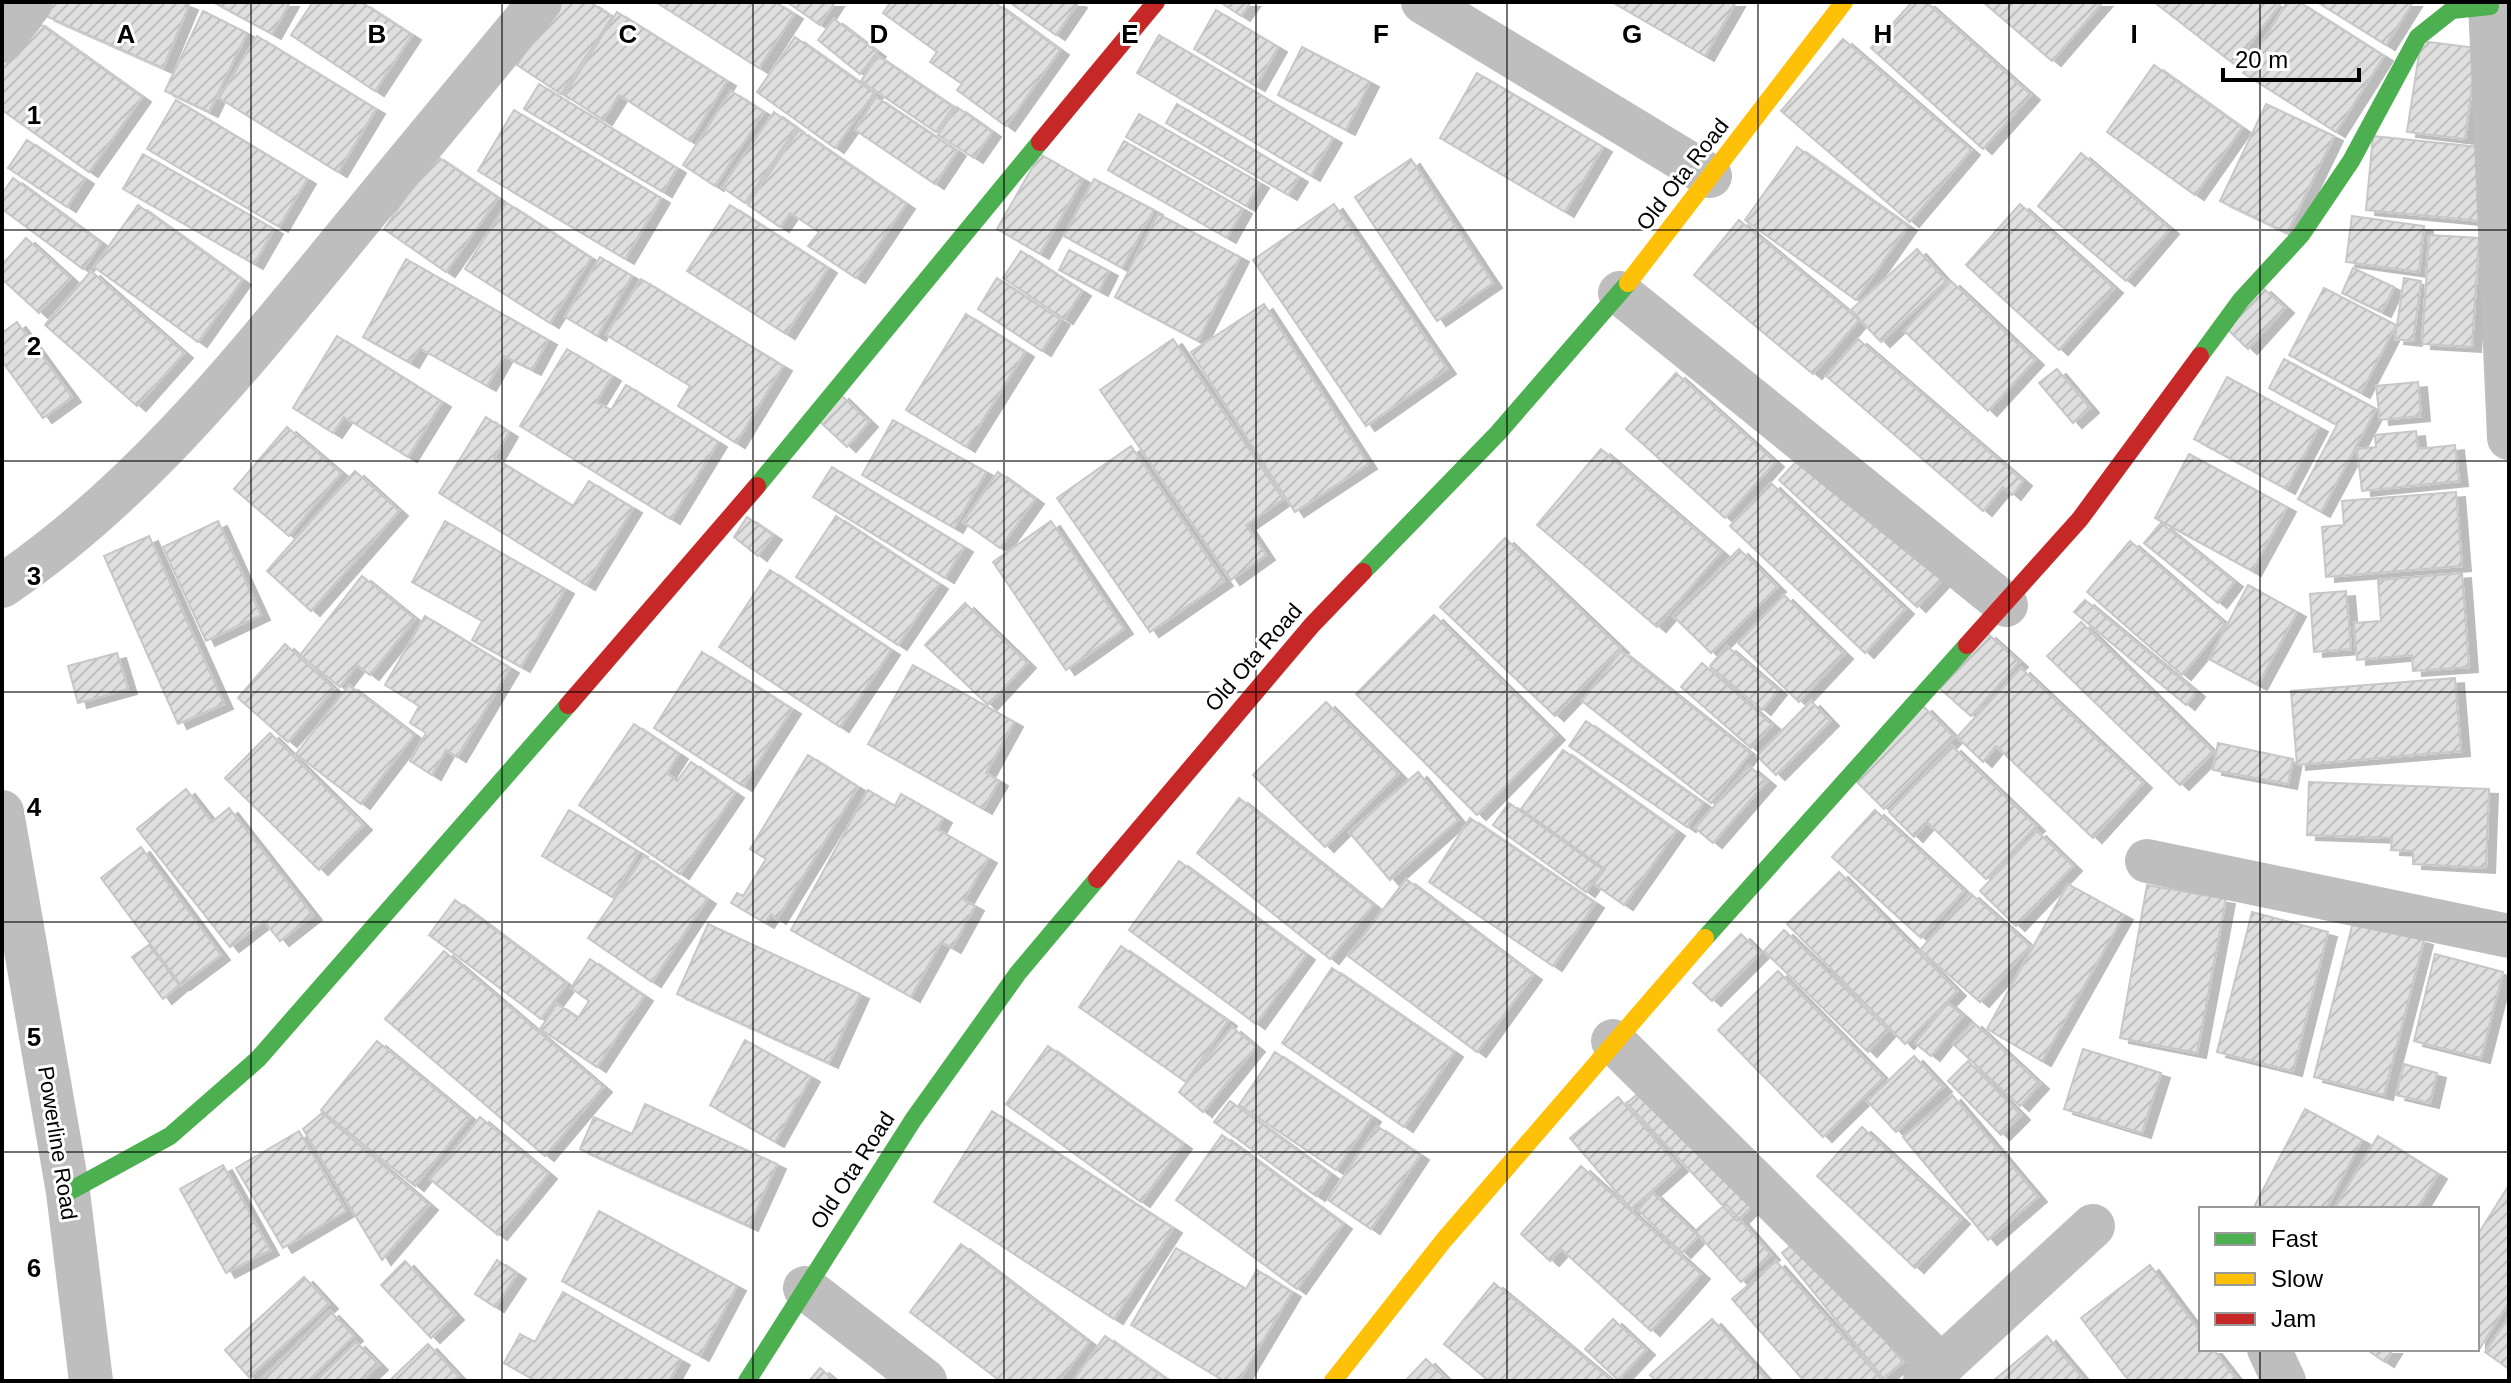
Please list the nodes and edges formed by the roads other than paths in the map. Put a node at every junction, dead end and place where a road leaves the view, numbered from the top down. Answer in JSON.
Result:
{"nodes":[{"id":1,"x":31,"y":2,"type":"edge"},
{"id":2,"x":540,"y":2,"type":"edge"},
{"id":3,"x":1156,"y":2,"type":"edge"},
{"id":4,"x":1423,"y":2,"type":"edge"},
{"id":5,"x":1844,"y":2,"type":"edge"},
{"id":6,"x":2490,"y":4,"type":"edge"},
{"id":7,"x":2,"y":41,"type":"edge"},
{"id":8,"x":1710,"y":176,"type":"junction"},
{"id":9,"x":1620,"y":293,"type":"junction"},
{"id":10,"x":2509,"y":438,"type":"edge"},
{"id":11,"x":2,"y":586,"type":"edge"},
{"id":12,"x":2006,"y":605,"type":"junction"},
{"id":13,"x":2,"y":812,"type":"edge"},
{"id":14,"x":2147,"y":861,"type":"dead end"},
{"id":15,"x":2509,"y":936,"type":"edge"},
{"id":16,"x":1613,"y":1041,"type":"junction"},
{"id":17,"x":68,"y":1192,"type":"junction"},
{"id":18,"x":2093,"y":1226,"type":"dead end"},
{"id":19,"x":805,"y":1288,"type":"junction"},
{"id":20,"x":2270,"y":1351,"type":"edge"},
{"id":21,"x":1932,"y":1373,"type":"edge"},
{"id":22,"x":91,"y":1381,"type":"edge"},
{"id":23,"x":747,"y":1381,"type":"edge"},
{"id":24,"x":925,"y":1381,"type":"edge"},
{"id":25,"x":1333,"y":1381,"type":"edge"},
{"id":26,"x":2284,"y":1381,"type":"edge"}],
"edges":[{"from":1,"to":7,"type":"street"},
{"from":2,"to":11,"type":"street"},
{"from":3,"to":17,"type":"street"},
{"from":4,"to":8,"type":"street"},
{"from":5,"to":8,"type":"street","name":"Old Ota Road"},
{"from":6,"to":10,"type":"street"},
{"from":6,"to":12,"type":"street"},
{"from":8,"to":9,"type":"street","name":"Old Ota Road"},
{"from":9,"to":12,"type":"street"},
{"from":9,"to":19,"type":"street","name":"Old Ota Road"},
{"from":12,"to":16,"type":"street"},
{"from":13,"to":17,"type":"street","name":"Powerline Road"},
{"from":14,"to":15,"type":"street"},
{"from":16,"to":21,"type":"street"},
{"from":16,"to":25,"type":"street"},
{"from":17,"to":22,"type":"street","name":"Powerline Road"},
{"from":18,"to":21,"type":"street"},
{"from":19,"to":23,"type":"street","name":"Old Ota Road"},
{"from":19,"to":24,"type":"street"},
{"from":20,"to":26,"type":"street"}]}
